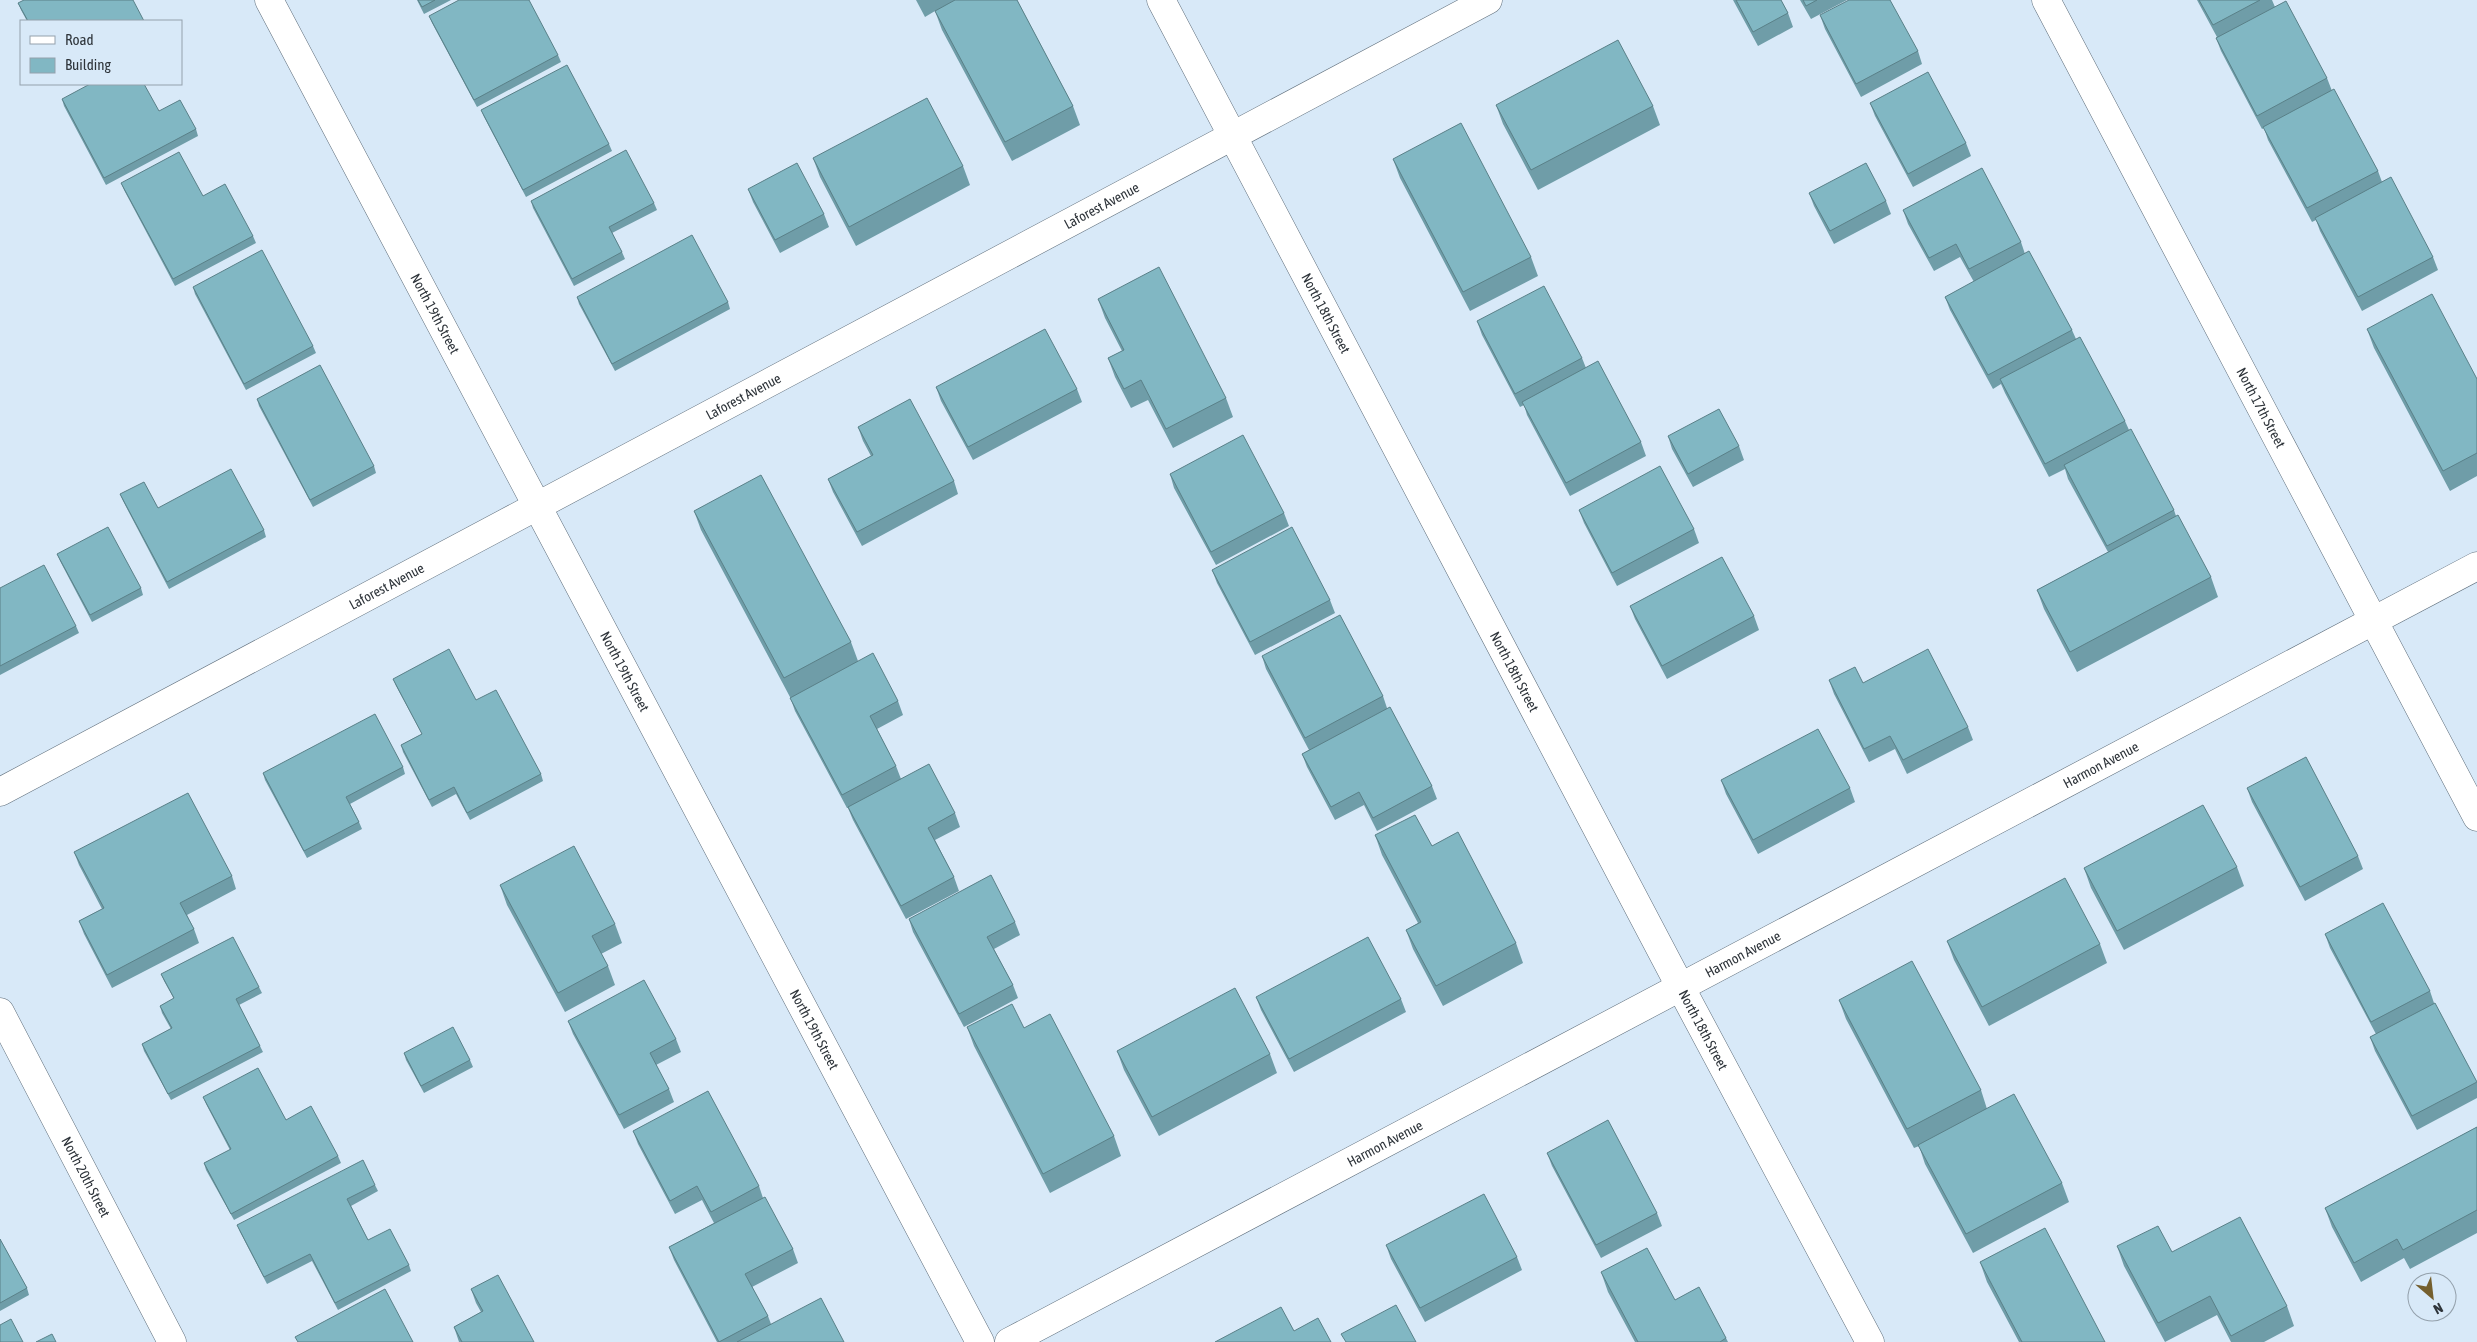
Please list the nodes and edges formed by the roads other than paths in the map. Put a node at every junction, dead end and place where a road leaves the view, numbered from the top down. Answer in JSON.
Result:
{"nodes":[{"id":1,"x":269,"y":0,"type":"edge"},
{"id":2,"x":1161,"y":0,"type":"edge"},
{"id":3,"x":1488,"y":0,"type":"edge"},
{"id":4,"x":2046,"y":0,"type":"edge"},
{"id":5,"x":1232,"y":134,"type":"junction"},
{"id":6,"x":538,"y":508,"type":"junction"},
{"id":7,"x":2477,"y":566,"type":"edge"},
{"id":8,"x":2373,"y":621,"type":"junction"},
{"id":9,"x":0,"y":792,"type":"edge"},
{"id":10,"x":2477,"y":817,"type":"edge"},
{"id":11,"x":1681,"y":988,"type":"junction"},
{"id":12,"x":0,"y":1012,"type":"edge"},
{"id":13,"x":172,"y":1342,"type":"edge"},
{"id":14,"x":980,"y":1342,"type":"edge"},
{"id":15,"x":1009,"y":1342,"type":"edge"},
{"id":16,"x":1870,"y":1342,"type":"edge"}],
"edges":[{"from":1,"to":6,"type":"street","name":"North 19th Street"},
{"from":2,"to":5,"type":"street","name":"North 18th Street"},
{"from":3,"to":5,"type":"street","name":"Laforest Avenue"},
{"from":4,"to":8,"type":"street","name":"North 17th Street"},
{"from":5,"to":6,"type":"street","name":"Laforest Avenue"},
{"from":5,"to":11,"type":"street","name":"North 18th Street"},
{"from":6,"to":9,"type":"street","name":"Laforest Avenue"},
{"from":6,"to":14,"type":"street","name":"North 19th Street"},
{"from":7,"to":8,"type":"street","name":"Harmon Avenue"},
{"from":8,"to":10,"type":"street","name":"North 17th Street"},
{"from":8,"to":11,"type":"street","name":"Harmon Avenue"},
{"from":11,"to":15,"type":"street","name":"Harmon Avenue"},
{"from":11,"to":16,"type":"street","name":"North 18th Street"},
{"from":12,"to":13,"type":"street","name":"North 20th Street"}]}
